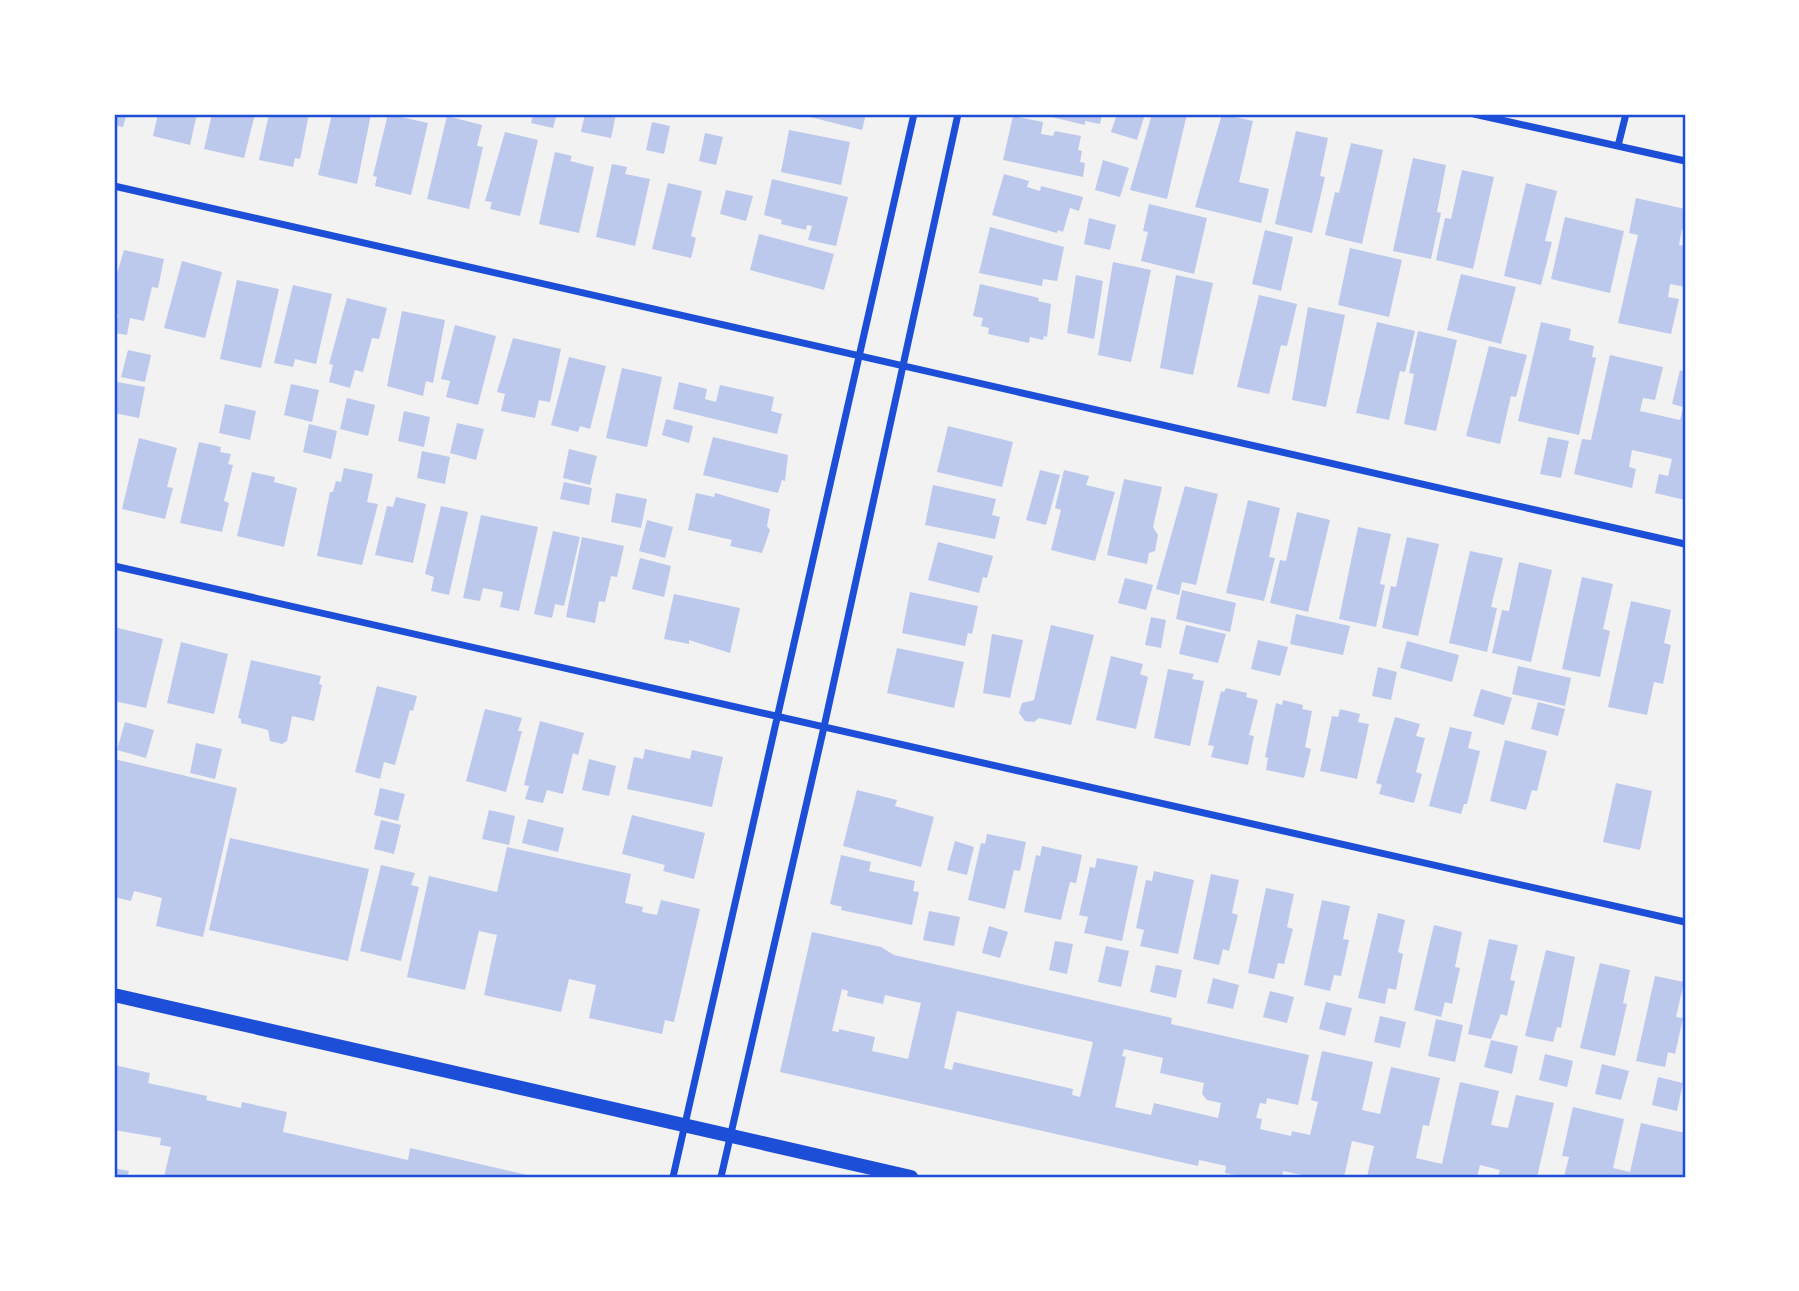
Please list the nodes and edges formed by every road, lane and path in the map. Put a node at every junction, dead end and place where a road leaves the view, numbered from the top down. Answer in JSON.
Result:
{"nodes":[{"id":1,"x":914,"y":114,"type":"edge"},
{"id":2,"x":958,"y":114,"type":"edge"},
{"id":3,"x":1474,"y":114,"type":"edge"},
{"id":4,"x":1626,"y":114,"type":"edge"},
{"id":5,"x":1618,"y":146,"type":"junction"},
{"id":6,"x":1685,"y":161,"type":"edge"},
{"id":7,"x":114,"y":186,"type":"edge"},
{"id":8,"x":859,"y":356,"type":"junction"},
{"id":9,"x":903,"y":366,"type":"junction"},
{"id":10,"x":1685,"y":544,"type":"edge"},
{"id":11,"x":114,"y":566,"type":"edge"},
{"id":12,"x":778,"y":716,"type":"junction"},
{"id":13,"x":824,"y":727,"type":"junction"},
{"id":14,"x":1685,"y":922,"type":"edge"},
{"id":15,"x":114,"y":995,"type":"edge"},
{"id":16,"x":685,"y":1126,"type":"junction"},
{"id":17,"x":730,"y":1137,"type":"junction"},
{"id":18,"x":673,"y":1177,"type":"edge"},
{"id":19,"x":721,"y":1177,"type":"edge"},
{"id":20,"x":911,"y":1177,"type":"edge"}],
"edges":[{"from":1,"to":8,"type":"street"},
{"from":2,"to":9,"type":"street"},
{"from":3,"to":5,"type":"street"},
{"from":4,"to":5,"type":"street"},
{"from":5,"to":6,"type":"street"},
{"from":7,"to":8,"type":"street"},
{"from":8,"to":9,"type":"street"},
{"from":8,"to":12,"type":"street"},
{"from":9,"to":10,"type":"street"},
{"from":9,"to":13,"type":"street"},
{"from":11,"to":12,"type":"street"},
{"from":12,"to":13,"type":"street"},
{"from":12,"to":16,"type":"street"},
{"from":13,"to":14,"type":"street"},
{"from":13,"to":17,"type":"street"},
{"from":15,"to":16,"type":"main road"},
{"from":16,"to":17,"type":"main road"},
{"from":16,"to":18,"type":"street"},
{"from":17,"to":19,"type":"street"},
{"from":17,"to":20,"type":"main road"}]}
